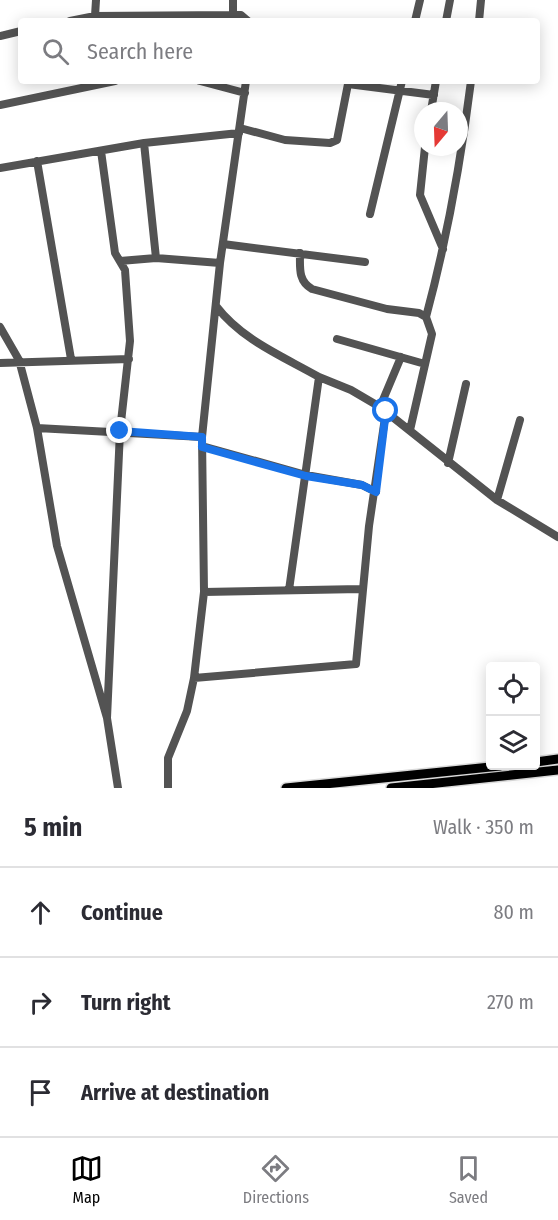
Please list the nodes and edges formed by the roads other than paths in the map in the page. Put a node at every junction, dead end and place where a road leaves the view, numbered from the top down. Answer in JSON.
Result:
{"nodes":[{"id":1,"x":96,"y":0,"type":"edge"},
{"id":2,"x":233,"y":0,"type":"edge"},
{"id":3,"x":420,"y":0,"type":"edge"},
{"id":4,"x":450,"y":0,"type":"edge"},
{"id":5,"x":481,"y":0,"type":"edge"},
{"id":6,"x":234,"y":15,"type":"junction"},
{"id":7,"x":96,"y":16,"type":"junction"},
{"id":8,"x":86,"y":18,"type":"edge"},
{"id":9,"x":244,"y":18,"type":"edge"},
{"id":10,"x":416,"y":18,"type":"edge"},
{"id":11,"x":447,"y":18,"type":"edge"},
{"id":12,"x":479,"y":18,"type":"edge"},
{"id":13,"x":18,"y":33,"type":"edge"},
{"id":14,"x":0,"y":36,"type":"edge"},
{"id":15,"x":101,"y":84,"type":"edge"},
{"id":16,"x":211,"y":84,"type":"edge"},
{"id":17,"x":246,"y":84,"type":"edge"},
{"id":18,"x":349,"y":84,"type":"edge"},
{"id":19,"x":355,"y":84,"type":"edge"},
{"id":20,"x":401,"y":84,"type":"edge"},
{"id":21,"x":436,"y":84,"type":"edge"},
{"id":22,"x":471,"y":84,"type":"edge"},
{"id":23,"x":400,"y":91,"type":"junction"},
{"id":24,"x":245,"y":93,"type":"junction"},
{"id":25,"x":434,"y":95,"type":"junction"},
{"id":26,"x":433,"y":102,"type":"edge"},
{"id":27,"x":0,"y":105,"type":"edge"},
{"id":28,"x":239,"y":131,"type":"junction"},
{"id":29,"x":144,"y":143,"type":"junction"},
{"id":30,"x":101,"y":151,"type":"junction"},
{"id":31,"x":423,"y":156,"type":"edge"},
{"id":32,"x":37,"y":162,"type":"junction"},
{"id":33,"x":0,"y":168,"type":"edge"},
{"id":34,"x":370,"y":214,"type":"dead end"},
{"id":35,"x":223,"y":244,"type":"junction"},
{"id":36,"x":444,"y":250,"type":"junction"},
{"id":37,"x":300,"y":253,"type":"junction"},
{"id":38,"x":156,"y":258,"type":"junction"},
{"id":39,"x":120,"y":261,"type":"junction"},
{"id":40,"x":365,"y":262,"type":"dead end"},
{"id":41,"x":220,"y":263,"type":"junction"},
{"id":42,"x":216,"y":306,"type":"junction"},
{"id":43,"x":426,"y":317,"type":"junction"},
{"id":44,"x":0,"y":327,"type":"edge"},
{"id":45,"x":337,"y":339,"type":"dead end"},
{"id":46,"x":401,"y":357,"type":"junction"},
{"id":47,"x":71,"y":359,"type":"junction"},
{"id":48,"x":129,"y":359,"type":"junction"},
{"id":49,"x":19,"y":360,"type":"junction"},
{"id":50,"x":0,"y":363,"type":"edge"},
{"id":51,"x":425,"y":364,"type":"junction"},
{"id":52,"x":319,"y":377,"type":"junction"},
{"id":53,"x":466,"y":384,"type":"dead end"},
{"id":54,"x":383,"y":409,"type":"junction"},
{"id":55,"x":520,"y":420,"type":"dead end"},
{"id":56,"x":37,"y":428,"type":"junction"},
{"id":57,"x":410,"y":430,"type":"junction"},
{"id":58,"x":120,"y":431,"type":"junction"},
{"id":59,"x":202,"y":437,"type":"junction"},
{"id":60,"x":202,"y":447,"type":"junction"},
{"id":61,"x":448,"y":463,"type":"junction"},
{"id":62,"x":306,"y":476,"type":"junction"},
{"id":63,"x":376,"y":492,"type":"junction"},
{"id":64,"x":498,"y":500,"type":"junction"},
{"id":65,"x":558,"y":537,"type":"edge"},
{"id":66,"x":362,"y":589,"type":"junction"},
{"id":67,"x":289,"y":590,"type":"junction"},
{"id":68,"x":204,"y":592,"type":"junction"},
{"id":69,"x":194,"y":678,"type":"junction"},
{"id":70,"x":107,"y":718,"type":"junction"},
{"id":71,"x":558,"y":759,"type":"edge"},
{"id":72,"x":540,"y":761,"type":"edge"},
{"id":73,"x":486,"y":767,"type":"edge"},
{"id":74,"x":558,"y":770,"type":"edge"},
{"id":75,"x":371,"y":784,"type":"edge"},
{"id":76,"x":118,"y":788,"type":"edge"},
{"id":77,"x":168,"y":788,"type":"edge"},
{"id":78,"x":286,"y":788,"type":"edge"},
{"id":79,"x":391,"y":788,"type":"edge"}],
"edges":[{"from":1,"to":7,"type":"street"},
{"from":2,"to":6,"type":"street"},
{"from":3,"to":10,"type":"street"},
{"from":4,"to":11,"type":"street"},
{"from":5,"to":12,"type":"street"},
{"from":6,"to":7,"type":"street"},
{"from":6,"to":9,"type":"street"},
{"from":7,"to":8,"type":"street"},
{"from":13,"to":14,"type":"street"},
{"from":15,"to":27,"type":"street"},
{"from":16,"to":24,"type":"street"},
{"from":17,"to":24,"type":"street"},
{"from":18,"to":28,"type":"street"},
{"from":19,"to":23,"type":"street"},
{"from":20,"to":23,"type":"street"},
{"from":21,"to":25,"type":"street"},
{"from":22,"to":36,"type":"street"},
{"from":23,"to":25,"type":"street"},
{"from":23,"to":34,"type":"street"},
{"from":24,"to":28,"type":"street"},
{"from":25,"to":26,"type":"street"},
{"from":28,"to":29,"type":"street"},
{"from":28,"to":35,"type":"street"},
{"from":29,"to":30,"type":"street"},
{"from":29,"to":38,"type":"street"},
{"from":30,"to":32,"type":"street"},
{"from":30,"to":39,"type":"street"},
{"from":31,"to":36,"type":"street"},
{"from":32,"to":33,"type":"street"},
{"from":32,"to":47,"type":"street"},
{"from":35,"to":37,"type":"street"},
{"from":35,"to":41,"type":"street"},
{"from":36,"to":43,"type":"street"},
{"from":37,"to":40,"type":"street"},
{"from":37,"to":43,"type":"street"},
{"from":38,"to":39,"type":"street"},
{"from":38,"to":41,"type":"street"},
{"from":39,"to":48,"type":"street"},
{"from":41,"to":42,"type":"street"},
{"from":42,"to":52,"type":"street"},
{"from":42,"to":59,"type":"street"},
{"from":43,"to":51,"type":"street"},
{"from":44,"to":49,"type":"street"},
{"from":45,"to":46,"type":"street"},
{"from":46,"to":51,"type":"street"},
{"from":46,"to":54,"type":"street"},
{"from":47,"to":48,"type":"street"},
{"from":47,"to":49,"type":"street"},
{"from":48,"to":58,"type":"street"},
{"from":49,"to":50,"type":"street"},
{"from":49,"to":56,"type":"street"},
{"from":51,"to":57,"type":"street"},
{"from":52,"to":54,"type":"street"},
{"from":52,"to":62,"type":"street"},
{"from":53,"to":61,"type":"street"},
{"from":54,"to":57,"type":"street"},
{"from":54,"to":63,"type":"street"},
{"from":55,"to":64,"type":"street"},
{"from":56,"to":58,"type":"street"},
{"from":56,"to":70,"type":"street"},
{"from":57,"to":61,"type":"street"},
{"from":58,"to":59,"type":"street"},
{"from":58,"to":70,"type":"street"},
{"from":59,"to":60,"type":"street"},
{"from":60,"to":62,"type":"street"},
{"from":60,"to":68,"type":"street"},
{"from":61,"to":64,"type":"street"},
{"from":62,"to":63,"type":"street"},
{"from":62,"to":67,"type":"street"},
{"from":63,"to":66,"type":"street"},
{"from":64,"to":65,"type":"street"},
{"from":66,"to":67,"type":"street"},
{"from":66,"to":69,"type":"street"},
{"from":67,"to":68,"type":"street"},
{"from":68,"to":69,"type":"street"},
{"from":69,"to":77,"type":"street"},
{"from":70,"to":76,"type":"street"},
{"from":71,"to":72,"type":"main road"},
{"from":73,"to":75,"type":"main road"},
{"from":74,"to":79,"type":"main road"},
{"from":75,"to":78,"type":"main road"}]}
